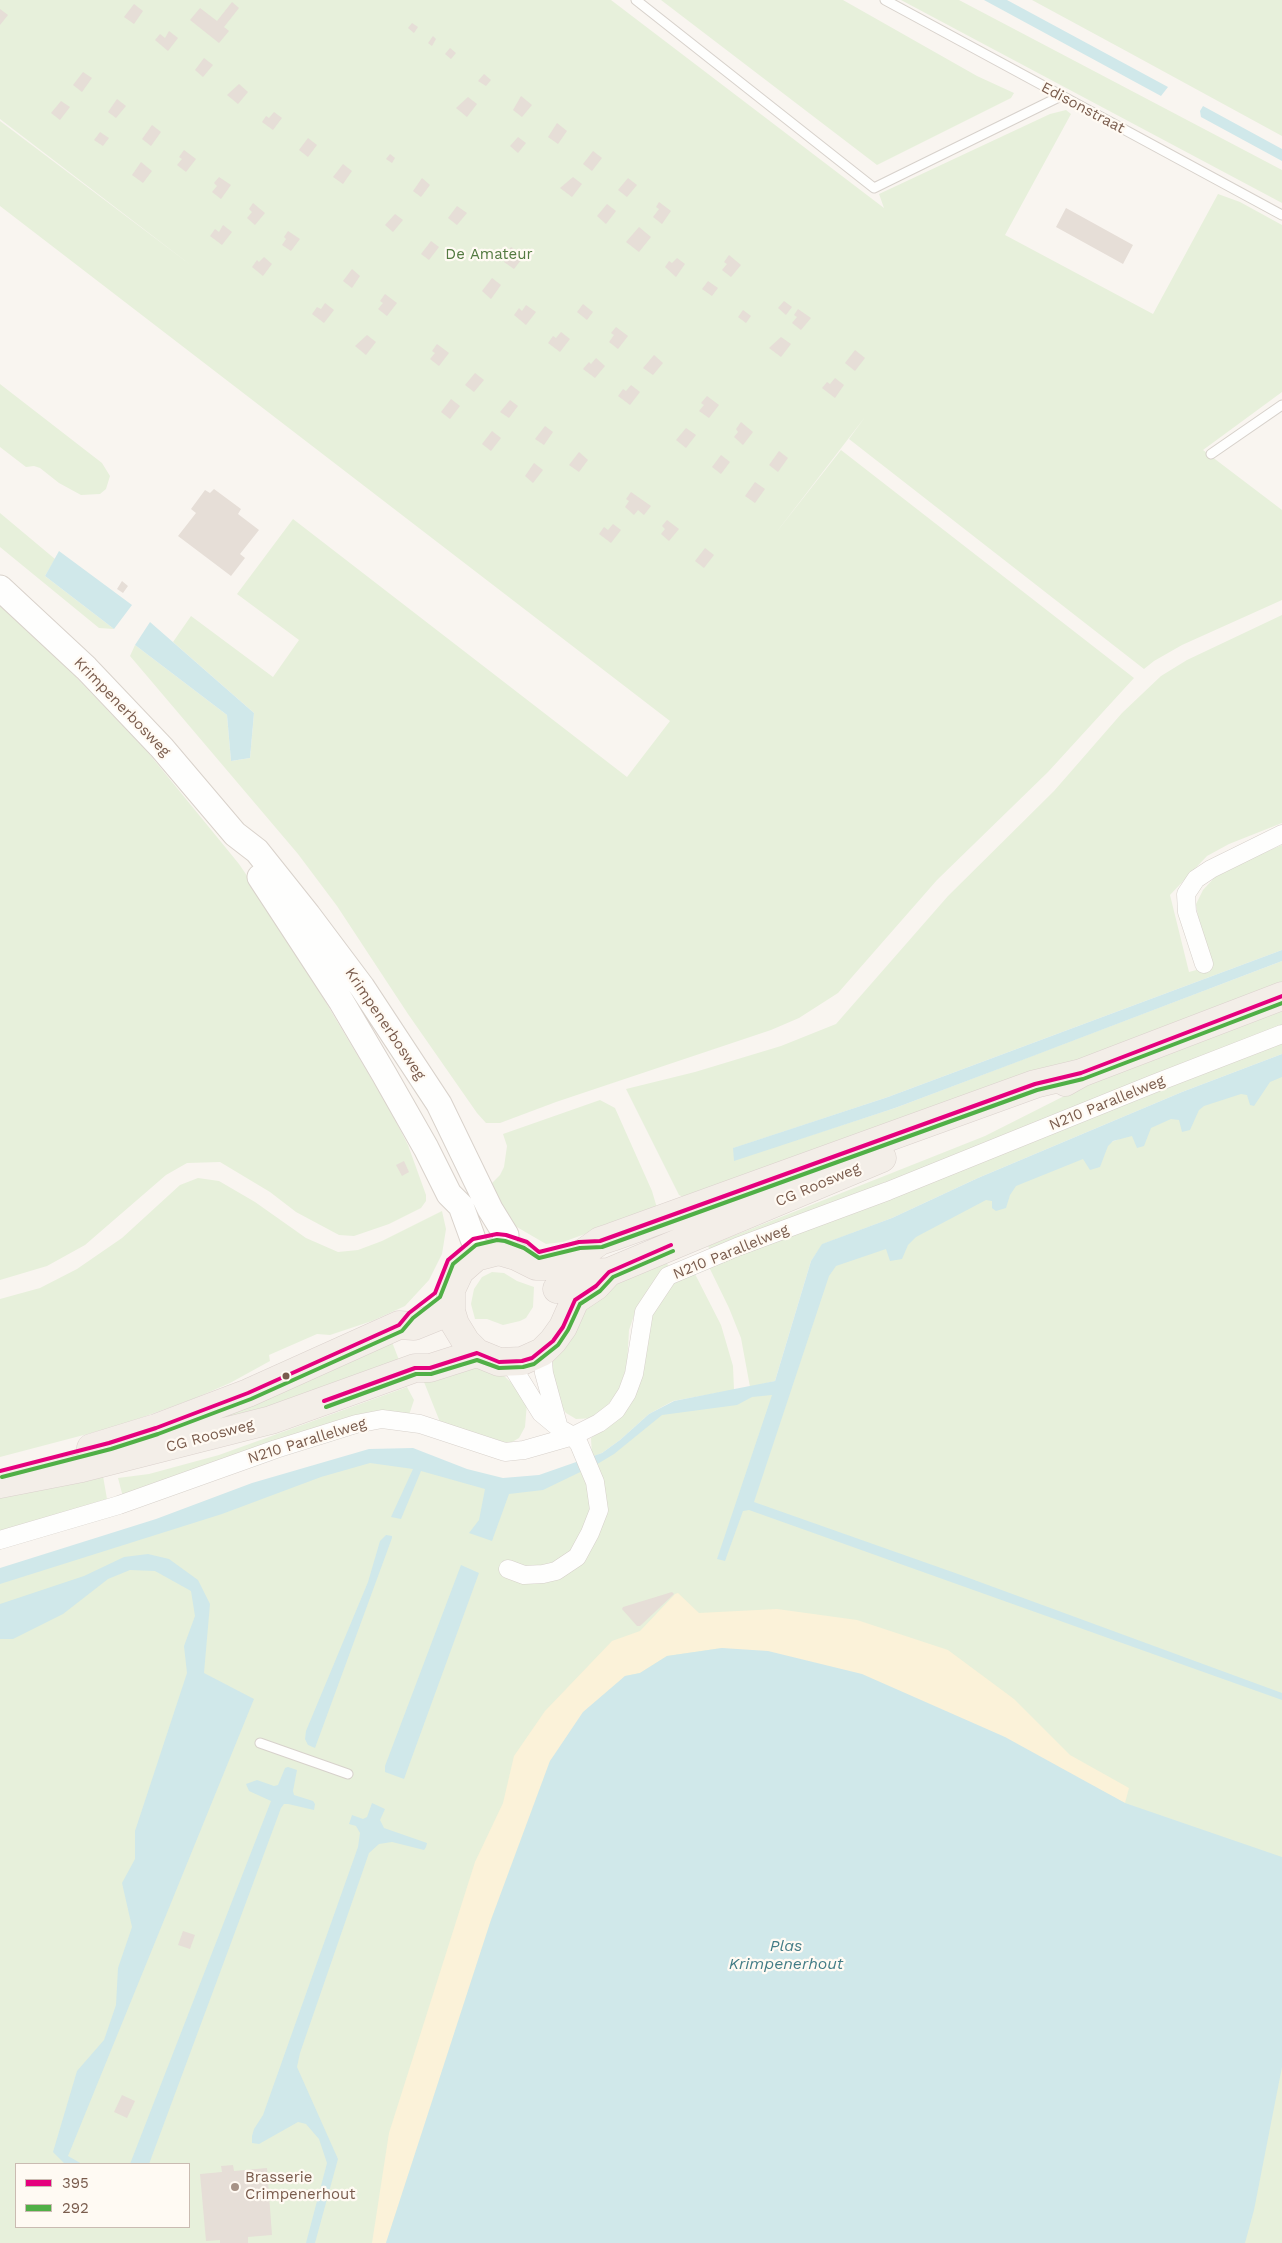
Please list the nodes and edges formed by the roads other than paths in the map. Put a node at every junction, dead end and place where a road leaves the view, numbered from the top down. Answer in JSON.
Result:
{"nodes":[{"id":1,"x":636,"y":0,"type":"edge"},
{"id":2,"x":885,"y":0,"type":"edge"},
{"id":3,"x":1061,"y":96,"type":"junction"},
{"id":4,"x":1282,"y":215,"type":"edge"},
{"id":5,"x":1282,"y":405,"type":"edge"},
{"id":6,"x":1211,"y":454,"type":"dead end"},
{"id":7,"x":0,"y":588,"type":"edge"},
{"id":8,"x":235,"y":834,"type":"junction"},
{"id":9,"x":1282,"y":834,"type":"edge"},
{"id":10,"x":1204,"y":964,"type":"dead end"},
{"id":11,"x":1282,"y":996,"type":"edge"},
{"id":12,"x":1282,"y":1034,"type":"edge"},
{"id":13,"x":1081,"y":1073,"type":"junction"},
{"id":14,"x":506,"y":1235,"type":"junction"},
{"id":15,"x":469,"y":1248,"type":"junction"},
{"id":16,"x":554,"y":1278,"type":"junction"},
{"id":17,"x":443,"y":1302,"type":"junction"},
{"id":18,"x":540,"y":1343,"type":"junction"},
{"id":19,"x":472,"y":1347,"type":"junction"},
{"id":20,"x":510,"y":1363,"type":"junction"},
{"id":21,"x":570,"y":1436,"type":"junction"},
{"id":22,"x":0,"y":1471,"type":"edge"},
{"id":23,"x":0,"y":1484,"type":"edge"},
{"id":24,"x":0,"y":1540,"type":"edge"},
{"id":25,"x":508,"y":1569,"type":"dead end"},
{"id":26,"x":260,"y":1743,"type":"dead end"},
{"id":27,"x":348,"y":1774,"type":"dead end"}],
"edges":[{"from":1,"to":3,"type":"lane"},
{"from":2,"to":3,"type":"lane","name":"Edisonstraat"},
{"from":3,"to":4,"type":"lane","name":"Edisonstraat"},
{"from":5,"to":6,"type":"lane"},
{"from":7,"to":8,"type":"main road","name":"Krimpenerbosweg"},
{"from":8,"to":14,"type":"main road","name":"Krimpenerbosweg"},
{"from":8,"to":15,"type":"main road","name":"Krimpenerbosweg"},
{"from":9,"to":10,"type":"street"},
{"from":11,"to":13,"type":"main road","name":"CG Roosweg"},
{"from":12,"to":21,"type":"street","name":"N210 Parallelweg"},
{"from":13,"to":16,"type":"main road","name":"CG Roosweg"},
{"from":13,"to":16,"type":"main road","name":"CG Roosweg"},
{"from":14,"to":15,"type":"main road"},
{"from":14,"to":16,"type":"main road"},
{"from":15,"to":16,"type":"main road"},
{"from":15,"to":17,"type":"main road"},
{"from":16,"to":18,"type":"main road"},
{"from":17,"to":19,"type":"main road"},
{"from":17,"to":22,"type":"main road","name":"CG Roosweg"},
{"from":18,"to":19,"type":"main road","name":"CG Roosweg"},
{"from":18,"to":20,"type":"main road"},
{"from":18,"to":21,"type":"street"},
{"from":19,"to":20,"type":"main road"},
{"from":19,"to":23,"type":"main road","name":"CG Roosweg"},
{"from":20,"to":21,"type":"street"},
{"from":21,"to":24,"type":"street","name":"N210 Parallelweg"},
{"from":21,"to":25,"type":"street"},
{"from":26,"to":27,"type":"lane"}]}
